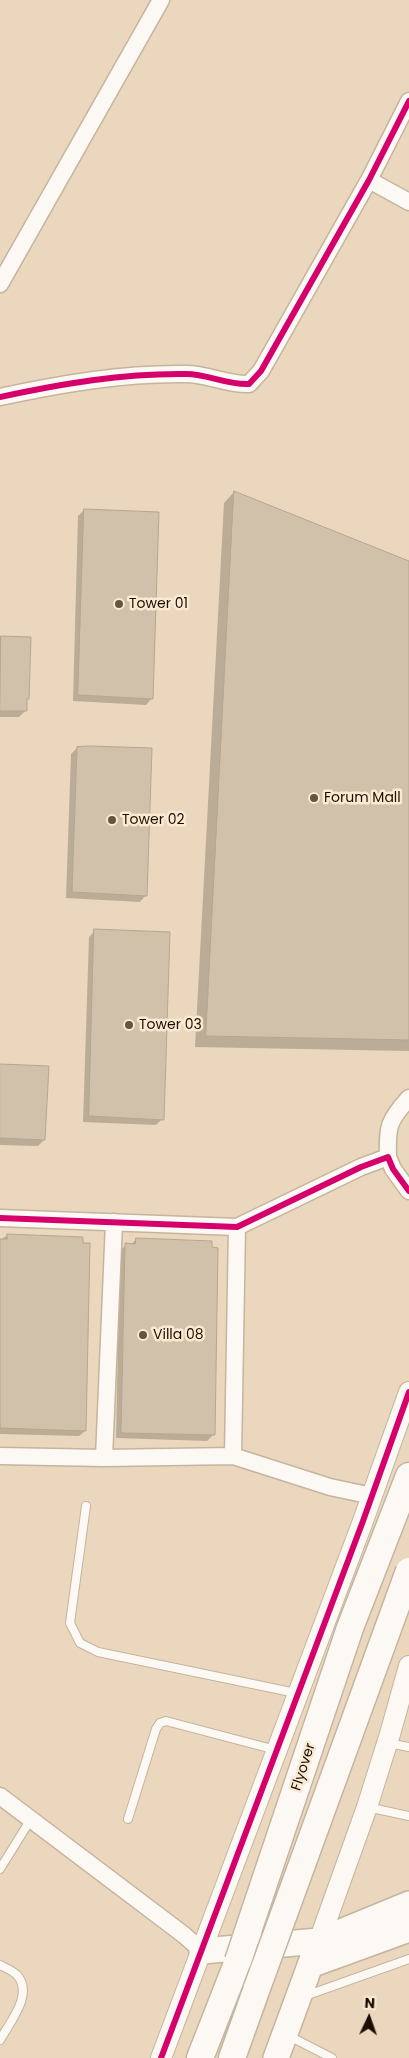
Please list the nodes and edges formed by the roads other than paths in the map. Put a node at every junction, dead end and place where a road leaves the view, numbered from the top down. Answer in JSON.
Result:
{"nodes":[{"id":1,"x":161,"y":0,"type":"edge"},
{"id":2,"x":409,"y":101,"type":"edge"},
{"id":3,"x":369,"y":180,"type":"junction"},
{"id":4,"x":409,"y":202,"type":"edge"},
{"id":5,"x":0,"y":284,"type":"edge"},
{"id":6,"x":0,"y":397,"type":"edge"},
{"id":7,"x":409,"y":1098,"type":"edge"},
{"id":8,"x":388,"y":1157,"type":"junction"},
{"id":9,"x":409,"y":1191,"type":"edge"},
{"id":10,"x":0,"y":1218,"type":"edge"},
{"id":11,"x":114,"y":1222,"type":"junction"},
{"id":12,"x":237,"y":1227,"type":"junction"},
{"id":13,"x":409,"y":1392,"type":"edge"},
{"id":14,"x":0,"y":1456,"type":"edge"},
{"id":15,"x":233,"y":1456,"type":"junction"},
{"id":16,"x":104,"y":1458,"type":"junction"},
{"id":17,"x":409,"y":1476,"type":"edge"},
{"id":18,"x":372,"y":1496,"type":"junction"},
{"id":19,"x":86,"y":1506,"type":"dead end"},
{"id":20,"x":409,"y":1571,"type":"edge"},
{"id":21,"x":409,"y":1666,"type":"edge"},
{"id":22,"x":298,"y":1694,"type":"junction"},
{"id":23,"x":388,"y":1743,"type":"junction"},
{"id":24,"x":409,"y":1747,"type":"edge"},
{"id":25,"x":276,"y":1751,"type":"junction"},
{"id":26,"x":0,"y":1796,"type":"edge"},
{"id":27,"x":367,"y":1807,"type":"junction"},
{"id":28,"x":409,"y":1816,"type":"edge"},
{"id":29,"x":128,"y":1818,"type":"dead end"},
{"id":30,"x":31,"y":1819,"type":"junction"},
{"id":31,"x":0,"y":1869,"type":"edge"},
{"id":32,"x":409,"y":1904,"type":"edge"},
{"id":33,"x":409,"y":1929,"type":"edge"},
{"id":34,"x":319,"y":1941,"type":"junction"},
{"id":35,"x":202,"y":1951,"type":"junction"},
{"id":36,"x":409,"y":1959,"type":"edge"},
{"id":37,"x":0,"y":1965,"type":"edge"},
{"id":38,"x":310,"y":1965,"type":"junction"},
{"id":39,"x":298,"y":1998,"type":"junction"},
{"id":40,"x":285,"y":2034,"type":"junction"},
{"id":41,"x":0,"y":2040,"type":"edge"},
{"id":42,"x":161,"y":2058,"type":"edge"},
{"id":43,"x":200,"y":2058,"type":"edge"},
{"id":44,"x":232,"y":2058,"type":"edge"},
{"id":45,"x":276,"y":2058,"type":"edge"},
{"id":46,"x":332,"y":2058,"type":"edge"}],
"edges":[{"from":1,"to":5,"type":"street"},
{"from":2,"to":3,"type":"street"},
{"from":3,"to":4,"type":"street"},
{"from":3,"to":6,"type":"street"},
{"from":7,"to":8,"type":"street"},
{"from":8,"to":9,"type":"street"},
{"from":8,"to":12,"type":"street"},
{"from":10,"to":11,"type":"street"},
{"from":11,"to":12,"type":"street"},
{"from":11,"to":16,"type":"street"},
{"from":12,"to":15,"type":"street"},
{"from":13,"to":18,"type":"street"},
{"from":14,"to":16,"type":"street"},
{"from":15,"to":16,"type":"street"},
{"from":15,"to":18,"type":"street"},
{"from":17,"to":43,"type":"highway","name":"Flyover","bridge":true},
{"from":18,"to":22,"type":"street"},
{"from":19,"to":22,"type":"lane"},
{"from":20,"to":44,"type":"highway","bridge":true},
{"from":21,"to":23,"type":"street"},
{"from":22,"to":25,"type":"street"},
{"from":23,"to":24,"type":"lane"},
{"from":23,"to":27,"type":"street"},
{"from":25,"to":29,"type":"lane"},
{"from":25,"to":35,"type":"street"},
{"from":26,"to":30,"type":"street"},
{"from":27,"to":28,"type":"lane"},
{"from":27,"to":34,"type":"street"},
{"from":30,"to":31,"type":"lane"},
{"from":30,"to":35,"type":"street"},
{"from":32,"to":34,"type":"main road"},
{"from":33,"to":38,"type":"main road"},
{"from":34,"to":35,"type":"main road"},
{"from":34,"to":38,"type":"main road"},
{"from":35,"to":42,"type":"street"},
{"from":36,"to":39,"type":"lane"},
{"from":37,"to":41,"type":"lane"},
{"from":38,"to":39,"type":"main road"},
{"from":39,"to":40,"type":"main road"},
{"from":40,"to":45,"type":"main road"},
{"from":40,"to":46,"type":"lane"}]}
